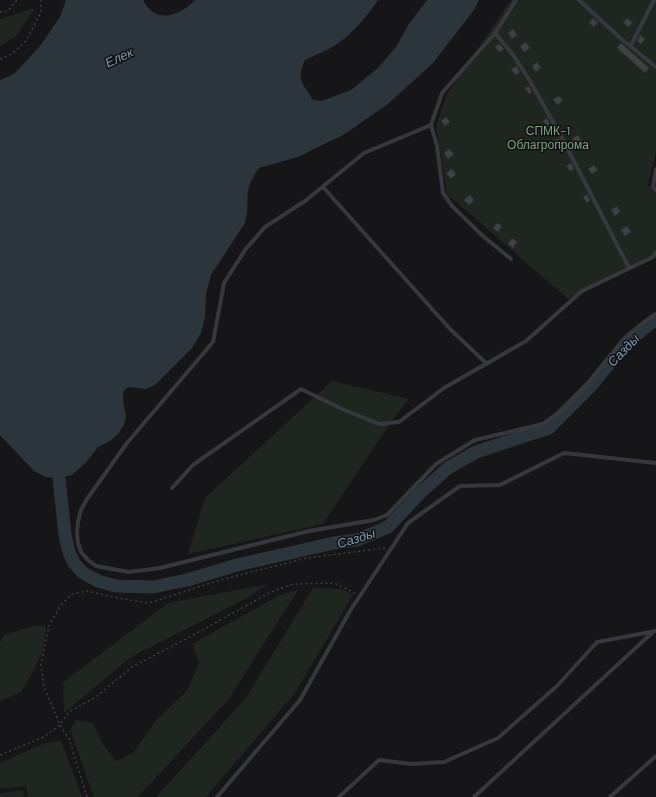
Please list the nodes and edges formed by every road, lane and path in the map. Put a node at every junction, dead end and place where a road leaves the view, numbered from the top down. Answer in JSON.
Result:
{"nodes":[{"id":1,"x":17,"y":0,"type":"edge"},
{"id":2,"x":41,"y":0,"type":"edge"},
{"id":3,"x":516,"y":0,"type":"edge"},
{"id":4,"x":579,"y":0,"type":"edge"},
{"id":5,"x":654,"y":0,"type":"edge"},
{"id":6,"x":0,"y":12,"type":"edge"},
{"id":7,"x":495,"y":33,"type":"junction"},
{"id":8,"x":631,"y":45,"type":"junction"},
{"id":9,"x":0,"y":59,"type":"edge"},
{"id":10,"x":656,"y":67,"type":"edge"},
{"id":11,"x":431,"y":125,"type":"junction"},
{"id":12,"x":656,"y":169,"type":"edge"},
{"id":13,"x":323,"y":187,"type":"junction"},
{"id":14,"x":656,"y":190,"type":"edge"},
{"id":15,"x":656,"y":252,"type":"edge"},
{"id":16,"x":511,"y":259,"type":"dead end"},
{"id":17,"x":630,"y":268,"type":"junction"},
{"id":18,"x":656,"y":314,"type":"edge"},
{"id":19,"x":487,"y":364,"type":"junction"},
{"id":20,"x":656,"y":463,"type":"edge"},
{"id":21,"x":172,"y":488,"type":"dead end"},
{"id":22,"x":392,"y":548,"type":"junction"},
{"id":23,"x":360,"y":596,"type":"junction"},
{"id":24,"x":655,"y":631,"type":"edge"},
{"id":25,"x":60,"y":726,"type":"junction"},
{"id":26,"x":0,"y":755,"type":"edge"},
{"id":27,"x":656,"y":756,"type":"edge"},
{"id":28,"x":87,"y":797,"type":"edge"},
{"id":29,"x":217,"y":797,"type":"edge"},
{"id":30,"x":338,"y":797,"type":"edge"},
{"id":31,"x":474,"y":797,"type":"edge"},
{"id":32,"x":610,"y":797,"type":"edge"}],
"edges":[{"from":1,"to":6,"type":"path"},
{"from":2,"to":9,"type":"path"},
{"from":3,"to":7,"type":"lane"},
{"from":4,"to":8,"type":"lane"},
{"from":5,"to":8,"type":"lane"},
{"from":7,"to":11,"type":"lane"},
{"from":7,"to":17,"type":"lane"},
{"from":8,"to":10,"type":"lane"},
{"from":11,"to":13,"type":"lane"},
{"from":11,"to":16,"type":"lane"},
{"from":12,"to":14,"type":"lane"},
{"from":13,"to":18,"type":"lane"},
{"from":13,"to":19,"type":"lane"},
{"from":15,"to":17,"type":"lane"},
{"from":17,"to":19,"type":"lane"},
{"from":19,"to":21,"type":"lane"},
{"from":20,"to":22,"type":"lane"},
{"from":22,"to":23,"type":"lane"},
{"from":22,"to":25,"type":"path"},
{"from":23,"to":25,"type":"path"},
{"from":23,"to":29,"type":"lane"},
{"from":24,"to":30,"type":"lane"},
{"from":24,"to":31,"type":"lane"},
{"from":25,"to":26,"type":"path"},
{"from":25,"to":28,"type":"path"},
{"from":27,"to":32,"type":"lane"}]}
